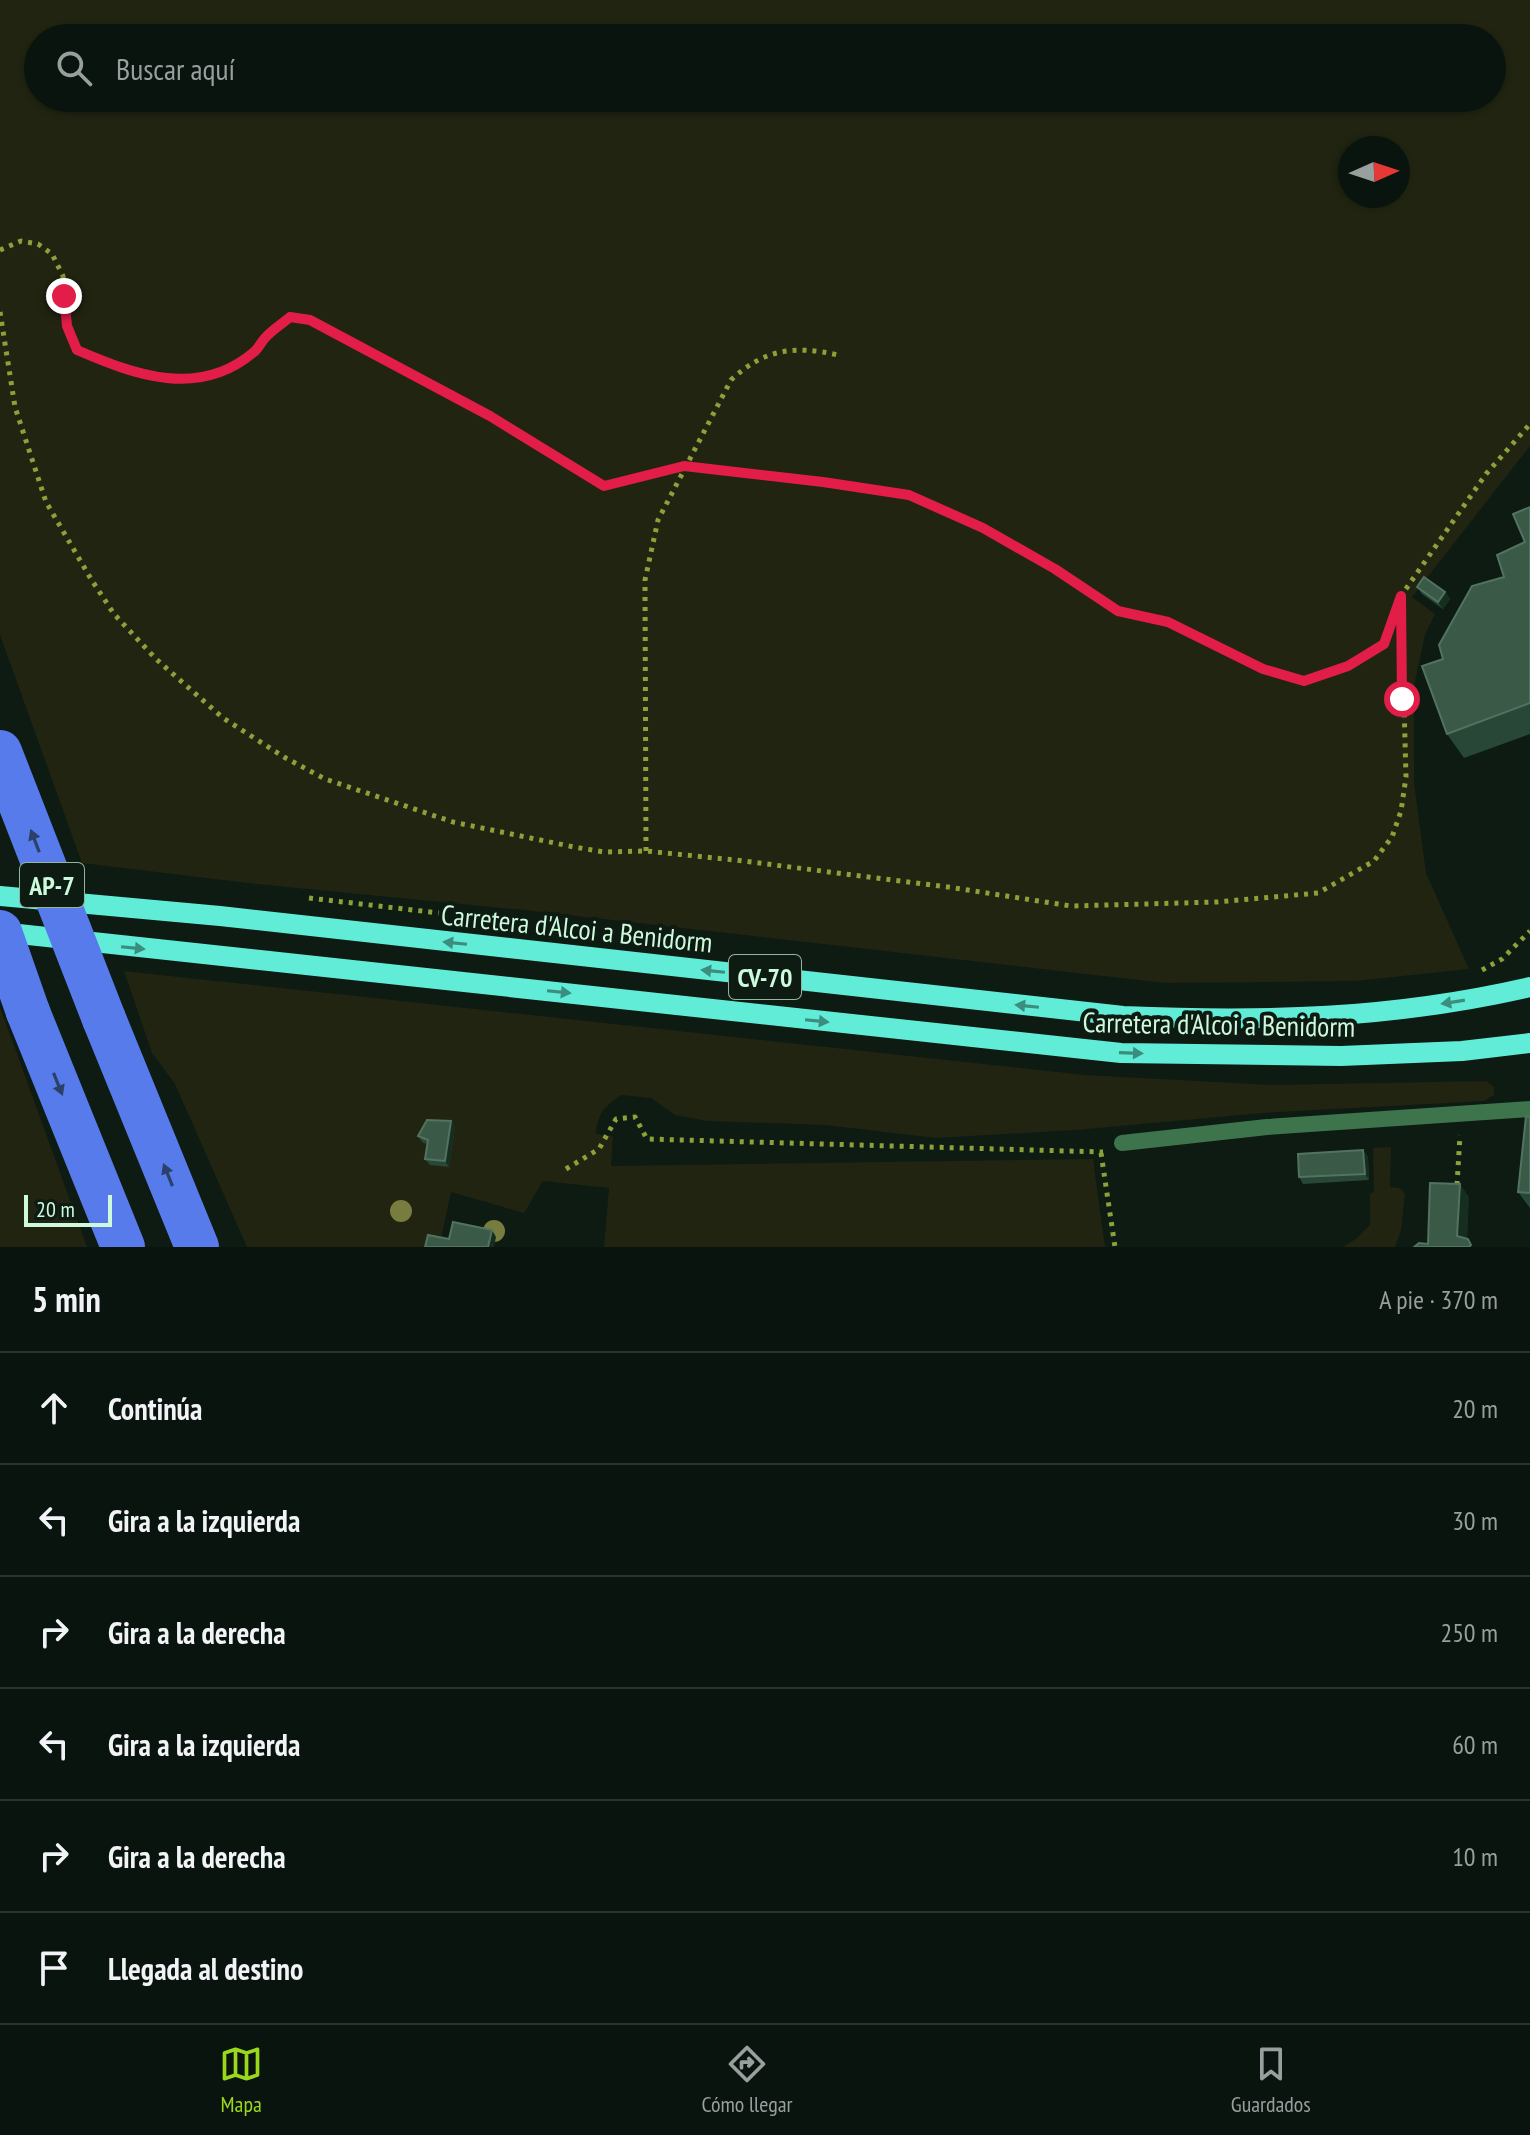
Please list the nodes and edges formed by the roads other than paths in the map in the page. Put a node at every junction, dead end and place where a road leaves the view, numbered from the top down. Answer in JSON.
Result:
{"nodes":[{"id":1,"x":0,"y":751,"type":"edge"},
{"id":2,"x":0,"y":896,"type":"edge"},
{"id":3,"x":0,"y":932,"type":"edge"},
{"id":4,"x":1530,"y":987,"type":"edge"},
{"id":5,"x":1530,"y":1043,"type":"edge"},
{"id":6,"x":1530,"y":1109,"type":"edge"},
{"id":7,"x":1122,"y":1143,"type":"road end"},
{"id":8,"x":123,"y":1247,"type":"edge"},
{"id":9,"x":197,"y":1247,"type":"edge"}],
"edges":[{"from":9,"to":1,"type":"highway","number":"AP-7","one_way":true,"bridge":true},
{"from":4,"to":2,"type":"main road","name":"Carretera d'Alcoi a Benidorm","number":"CV-70","one_way":true},
{"from":3,"to":5,"type":"main road","name":"Carretera d'Alcoi a Benidorm","number":"CV-70","one_way":true},
{"from":3,"to":8,"type":"highway","number":"AP-7","one_way":true,"bridge":true},
{"from":6,"to":7,"type":"lane"}]}
